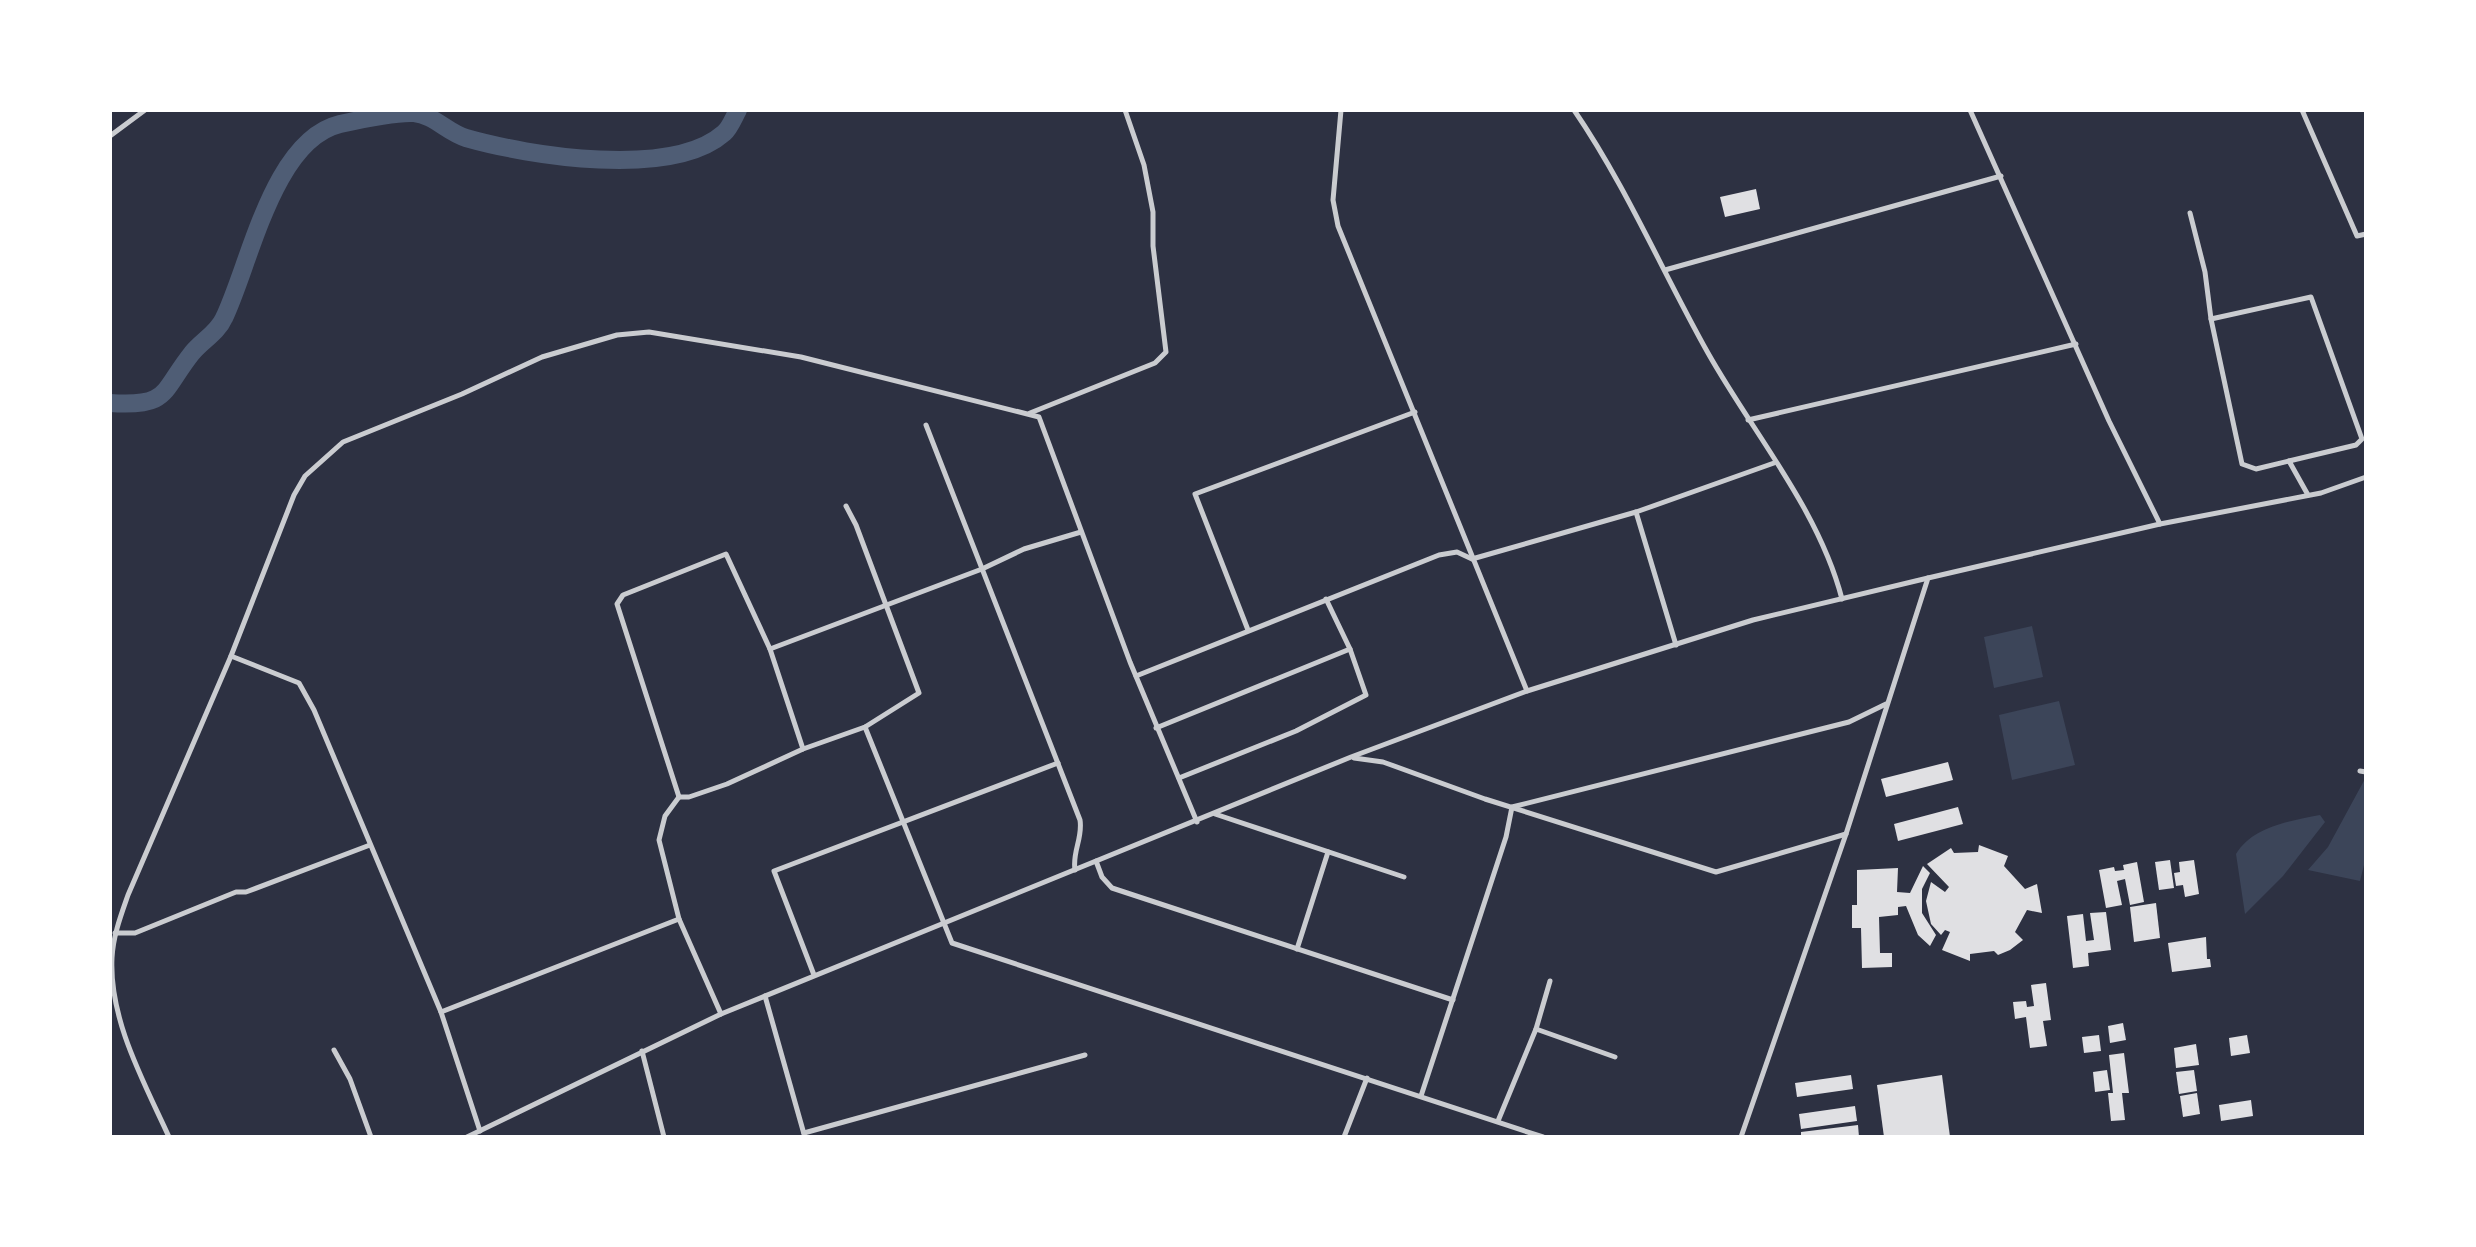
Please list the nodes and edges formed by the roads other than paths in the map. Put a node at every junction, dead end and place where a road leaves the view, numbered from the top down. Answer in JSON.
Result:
{"nodes":[{"id":1,"x":145,"y":110,"type":"edge"},
{"id":2,"x":1125,"y":110,"type":"edge"},
{"id":3,"x":1341,"y":110,"type":"edge"},
{"id":4,"x":1574,"y":110,"type":"edge"},
{"id":5,"x":1970,"y":110,"type":"edge"},
{"id":6,"x":2314,"y":110,"type":"edge"},
{"id":7,"x":2303,"y":112,"type":"edge"},
{"id":8,"x":110,"y":136,"type":"edge"},
{"id":9,"x":2001,"y":176,"type":"junction"},
{"id":10,"x":2190,"y":213,"type":"dead end"},
{"id":11,"x":2366,"y":234,"type":"edge"},
{"id":12,"x":1665,"y":270,"type":"junction"},
{"id":13,"x":2211,"y":319,"type":"junction"},
{"id":14,"x":2076,"y":344,"type":"junction"},
{"id":15,"x":1415,"y":412,"type":"junction"},
{"id":16,"x":1030,"y":413,"type":"junction"},
{"id":17,"x":1748,"y":420,"type":"junction"},
{"id":18,"x":926,"y":425,"type":"dead end"},
{"id":19,"x":2289,"y":461,"type":"junction"},
{"id":20,"x":1774,"y":463,"type":"junction"},
{"id":21,"x":2366,"y":477,"type":"edge"},
{"id":22,"x":2308,"y":495,"type":"junction"},
{"id":23,"x":846,"y":506,"type":"dead end"},
{"id":24,"x":1636,"y":512,"type":"junction"},
{"id":25,"x":2160,"y":524,"type":"junction"},
{"id":26,"x":1082,"y":532,"type":"junction"},
{"id":27,"x":1472,"y":559,"type":"junction"},
{"id":28,"x":982,"y":569,"type":"junction"},
{"id":29,"x":1928,"y":578,"type":"junction"},
{"id":30,"x":1326,"y":599,"type":"junction"},
{"id":31,"x":1842,"y":599,"type":"junction"},
{"id":32,"x":887,"y":603,"type":"junction"},
{"id":33,"x":1248,"y":630,"type":"junction"},
{"id":34,"x":1676,"y":645,"type":"junction"},
{"id":35,"x":770,"y":649,"type":"junction"},
{"id":36,"x":1350,"y":649,"type":"junction"},
{"id":37,"x":231,"y":656,"type":"junction"},
{"id":38,"x":1136,"y":676,"type":"junction"},
{"id":39,"x":1527,"y":691,"type":"junction"},
{"id":40,"x":1886,"y":704,"type":"junction"},
{"id":41,"x":865,"y":727,"type":"junction"},
{"id":42,"x":1157,"y":728,"type":"junction"},
{"id":43,"x":803,"y":749,"type":"junction"},
{"id":44,"x":1352,"y":757,"type":"junction"},
{"id":45,"x":1058,"y":763,"type":"junction"},
{"id":46,"x":1179,"y":778,"type":"junction"},
{"id":47,"x":679,"y":797,"type":"junction"},
{"id":48,"x":1512,"y":807,"type":"junction"},
{"id":49,"x":1215,"y":814,"type":"junction"},
{"id":50,"x":902,"y":821,"type":"junction"},
{"id":51,"x":1197,"y":822,"type":"junction"},
{"id":52,"x":1846,"y":834,"type":"junction"},
{"id":53,"x":370,"y":845,"type":"junction"},
{"id":54,"x":1328,"y":852,"type":"junction"},
{"id":55,"x":1096,"y":861,"type":"junction"},
{"id":56,"x":1075,"y":870,"type":"junction"},
{"id":57,"x":1404,"y":877,"type":"dead end"},
{"id":58,"x":679,"y":919,"type":"junction"},
{"id":59,"x":943,"y":924,"type":"junction"},
{"id":60,"x":115,"y":933,"type":"junction"},
{"id":61,"x":1297,"y":949,"type":"junction"},
{"id":62,"x":814,"y":975,"type":"junction"},
{"id":63,"x":1550,"y":981,"type":"dead end"},
{"id":64,"x":765,"y":996,"type":"junction"},
{"id":65,"x":1453,"y":999,"type":"junction"},
{"id":66,"x":440,"y":1012,"type":"junction"},
{"id":67,"x":720,"y":1014,"type":"junction"},
{"id":68,"x":1536,"y":1029,"type":"junction"},
{"id":69,"x":334,"y":1050,"type":"dead end"},
{"id":70,"x":642,"y":1051,"type":"junction"},
{"id":71,"x":1085,"y":1055,"type":"dead end"},
{"id":72,"x":1615,"y":1057,"type":"dead end"},
{"id":73,"x":1367,"y":1078,"type":"junction"},
{"id":74,"x":1421,"y":1096,"type":"junction"},
{"id":75,"x":1498,"y":1121,"type":"junction"},
{"id":76,"x":480,"y":1131,"type":"junction"},
{"id":77,"x":804,"y":1135,"type":"edge"},
{"id":78,"x":169,"y":1137,"type":"edge"},
{"id":79,"x":371,"y":1137,"type":"edge"},
{"id":80,"x":467,"y":1137,"type":"edge"},
{"id":81,"x":664,"y":1137,"type":"edge"},
{"id":82,"x":1345,"y":1137,"type":"edge"},
{"id":83,"x":1543,"y":1137,"type":"edge"},
{"id":84,"x":1741,"y":1137,"type":"edge"}],
"edges":[{"from":1,"to":8,"type":"street"},
{"from":2,"to":16,"type":"street"},
{"from":3,"to":15,"type":"street"},
{"from":4,"to":12,"type":"street"},
{"from":5,"to":9,"type":"street"},
{"from":6,"to":7,"type":"street"},
{"from":7,"to":11,"type":"street"},
{"from":9,"to":12,"type":"street"},
{"from":9,"to":14,"type":"street"},
{"from":10,"to":13,"type":"street"},
{"from":12,"to":17,"type":"street"},
{"from":13,"to":19,"type":"street"},
{"from":13,"to":19,"type":"street"},
{"from":14,"to":17,"type":"street"},
{"from":14,"to":25,"type":"street"},
{"from":15,"to":27,"type":"street"},
{"from":15,"to":33,"type":"street"},
{"from":16,"to":26,"type":"street"},
{"from":16,"to":37,"type":"street"},
{"from":17,"to":20,"type":"street"},
{"from":18,"to":28,"type":"street"},
{"from":19,"to":22,"type":"street"},
{"from":20,"to":24,"type":"street"},
{"from":20,"to":31,"type":"street"},
{"from":21,"to":22,"type":"street"},
{"from":22,"to":25,"type":"street"},
{"from":23,"to":32,"type":"street"},
{"from":24,"to":27,"type":"street"},
{"from":24,"to":34,"type":"street"},
{"from":25,"to":29,"type":"street"},
{"from":26,"to":28,"type":"street"},
{"from":26,"to":38,"type":"street"},
{"from":27,"to":30,"type":"street"},
{"from":27,"to":39,"type":"street"},
{"from":28,"to":32,"type":"street"},
{"from":28,"to":45,"type":"street"},
{"from":29,"to":31,"type":"street"},
{"from":29,"to":40,"type":"street"},
{"from":30,"to":33,"type":"street"},
{"from":30,"to":36,"type":"street"},
{"from":31,"to":34,"type":"street"},
{"from":32,"to":35,"type":"street"},
{"from":32,"to":41,"type":"street"},
{"from":33,"to":38,"type":"street"},
{"from":34,"to":39,"type":"street"},
{"from":35,"to":43,"type":"street"},
{"from":35,"to":47,"type":"street"},
{"from":36,"to":42,"type":"street"},
{"from":36,"to":46,"type":"street"},
{"from":37,"to":53,"type":"street"},
{"from":37,"to":60,"type":"street"},
{"from":38,"to":42,"type":"street"},
{"from":39,"to":44,"type":"street"},
{"from":40,"to":48,"type":"street"},
{"from":40,"to":52,"type":"street"},
{"from":41,"to":43,"type":"street"},
{"from":41,"to":50,"type":"street"},
{"from":42,"to":46,"type":"street"},
{"from":43,"to":47,"type":"street"},
{"from":44,"to":48,"type":"street"},
{"from":44,"to":49,"type":"street"},
{"from":45,"to":50,"type":"street"},
{"from":45,"to":56,"type":"street"},
{"from":46,"to":51,"type":"street"},
{"from":47,"to":58,"type":"street"},
{"from":48,"to":52,"type":"street"},
{"from":48,"to":65,"type":"street"},
{"from":49,"to":51,"type":"street"},
{"from":49,"to":54,"type":"street"},
{"from":50,"to":59,"type":"street"},
{"from":50,"to":62,"type":"street"},
{"from":51,"to":55,"type":"street"},
{"from":52,"to":84,"type":"street"},
{"from":53,"to":60,"type":"street"},
{"from":53,"to":66,"type":"street"},
{"from":54,"to":57,"type":"street"},
{"from":54,"to":61,"type":"street"},
{"from":55,"to":56,"type":"street"},
{"from":55,"to":61,"type":"street"},
{"from":56,"to":59,"type":"street"},
{"from":58,"to":66,"type":"street"},
{"from":58,"to":67,"type":"street"},
{"from":59,"to":62,"type":"street"},
{"from":59,"to":73,"type":"street"},
{"from":60,"to":78,"type":"street"},
{"from":61,"to":65,"type":"street"},
{"from":62,"to":64,"type":"street"},
{"from":63,"to":68,"type":"street"},
{"from":64,"to":67,"type":"street"},
{"from":64,"to":77,"type":"street"},
{"from":65,"to":74,"type":"street"},
{"from":66,"to":76,"type":"street"},
{"from":67,"to":70,"type":"street"},
{"from":68,"to":72,"type":"street"},
{"from":68,"to":75,"type":"street"},
{"from":69,"to":79,"type":"street"},
{"from":70,"to":76,"type":"street"},
{"from":70,"to":81,"type":"street"},
{"from":71,"to":77,"type":"street"},
{"from":73,"to":74,"type":"street"},
{"from":73,"to":82,"type":"street"},
{"from":74,"to":75,"type":"street"},
{"from":75,"to":83,"type":"street"},
{"from":76,"to":80,"type":"street"}]}
